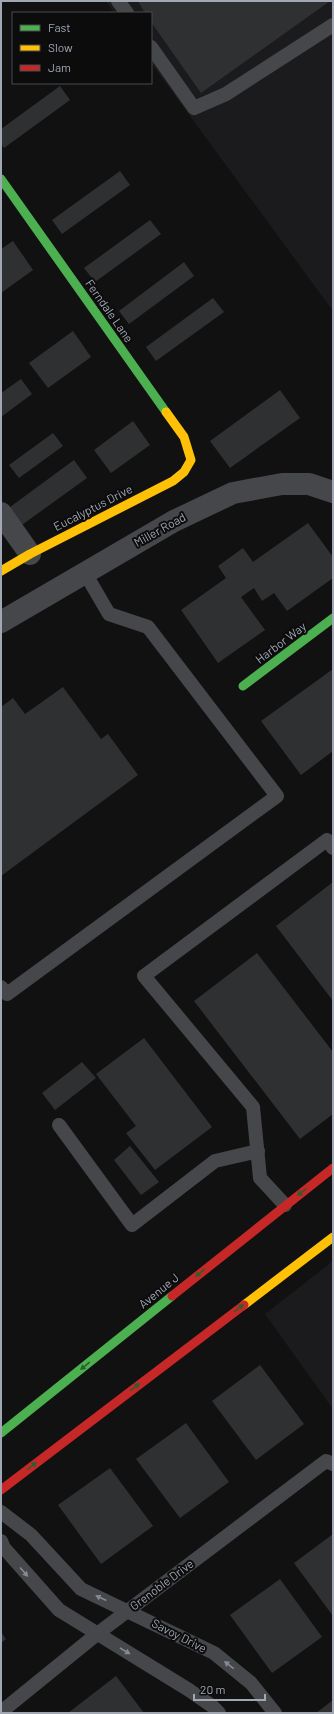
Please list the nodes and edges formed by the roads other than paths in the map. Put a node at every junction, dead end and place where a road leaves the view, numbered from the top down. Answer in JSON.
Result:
{"nodes":[{"id":1,"x":118,"y":1,"type":"edge"},
{"id":2,"x":126,"y":12,"type":"edge"},
{"id":3,"x":333,"y":25,"type":"edge"},
{"id":4,"x":152,"y":48,"type":"edge"},
{"id":5,"x":1,"y":179,"type":"edge"},
{"id":6,"x":190,"y":460,"type":"joint"},
{"id":7,"x":333,"y":492,"type":"edge"},
{"id":8,"x":1,"y":513,"type":"edge"},
{"id":9,"x":30,"y":554,"type":"junction"},
{"id":10,"x":1,"y":570,"type":"edge"},
{"id":11,"x":85,"y":572,"type":"junction"},
{"id":12,"x":333,"y":618,"type":"edge"},
{"id":13,"x":1,"y":622,"type":"edge"},
{"id":14,"x":243,"y":686,"type":"dead end"},
{"id":15,"x":333,"y":848,"type":"edge"},
{"id":16,"x":1,"y":987,"type":"edge"},
{"id":17,"x":59,"y":1125,"type":"dead end"},
{"id":18,"x":258,"y":1151,"type":"junction"},
{"id":19,"x":333,"y":1168,"type":"edge"},
{"id":20,"x":285,"y":1205,"type":"junction"},
{"id":21,"x":333,"y":1237,"type":"edge"},
{"id":22,"x":1,"y":1433,"type":"edge"},
{"id":23,"x":329,"y":1462,"type":"edge"},
{"id":24,"x":1,"y":1490,"type":"edge"},
{"id":25,"x":1,"y":1512,"type":"edge"},
{"id":26,"x":1,"y":1541,"type":"edge"},
{"id":27,"x":128,"y":1611,"type":"junction"},
{"id":28,"x":97,"y":1634,"type":"junction"},
{"id":29,"x":1,"y":1712,"type":"edge"},
{"id":30,"x":219,"y":1713,"type":"edge"},
{"id":31,"x":275,"y":1713,"type":"edge"}],
"edges":[{"from":1,"to":2,"type":"lane"},
{"from":3,"to":4,"type":"lane"},
{"from":5,"to":6,"type":"street","name":"Ferndale Lane"},
{"from":6,"to":9,"type":"street","name":"Eucalyptus Drive"},
{"from":7,"to":11,"type":"street","name":"Miller Road"},
{"from":8,"to":9,"type":"street"},
{"from":9,"to":10,"type":"street","name":"Eucalyptus Drive"},
{"from":11,"to":13,"type":"street","name":"Miller Road"},
{"from":11,"to":16,"type":"lane"},
{"from":12,"to":14,"type":"street","name":"Harbor Way"},
{"from":15,"to":18,"type":"lane"},
{"from":17,"to":18,"type":"lane"},
{"from":18,"to":20,"type":"lane"},
{"from":19,"to":20,"type":"street","name":"Avenue J","one_way":true},
{"from":20,"to":22,"type":"street","name":"Avenue J","one_way":true},
{"from":24,"to":21,"type":"street","one_way":true},
{"from":23,"to":27,"type":"lane","name":"Grenoble Drive"},
{"from":27,"to":25,"type":"lane","name":"Savoy Drive","one_way":true},
{"from":26,"to":28,"type":"lane","one_way":true},
{"from":27,"to":28,"type":"lane","name":"Grenoble Drive"},
{"from":31,"to":27,"type":"lane","name":"Savoy Drive","one_way":true},
{"from":28,"to":29,"type":"lane","name":"Grenoble Drive"},
{"from":28,"to":30,"type":"lane","one_way":true}]}
